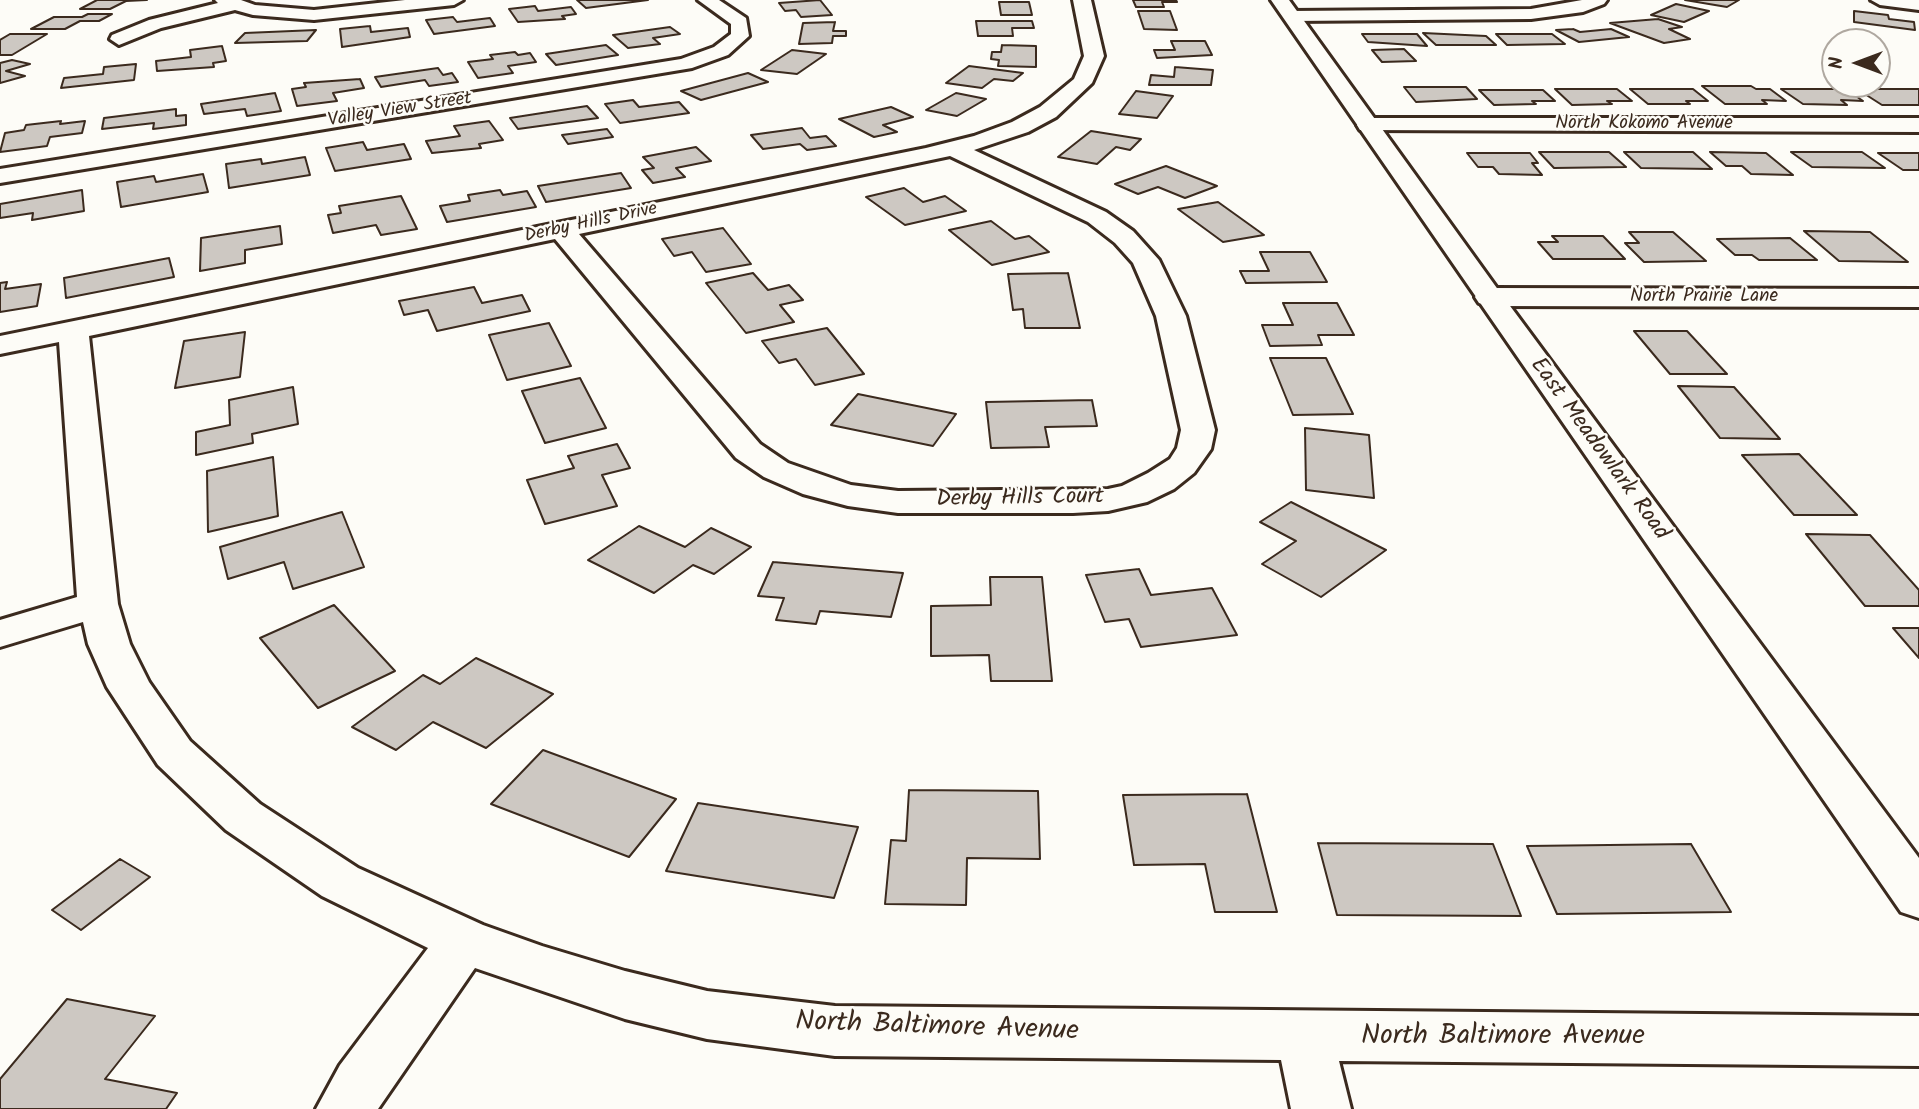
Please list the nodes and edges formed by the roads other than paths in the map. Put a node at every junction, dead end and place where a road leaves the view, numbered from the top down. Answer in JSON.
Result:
{"nodes":[{"id":1,"x":454,"y":0,"type":"edge"},
{"id":2,"x":707,"y":0,"type":"edge"},
{"id":3,"x":1082,"y":0,"type":"edge"},
{"id":4,"x":1598,"y":0,"type":"edge"},
{"id":5,"x":1880,"y":0,"type":"edge"},
{"id":6,"x":229,"y":3,"type":"edge"},
{"id":7,"x":1919,"y":5,"type":"edge"},
{"id":8,"x":1286,"y":8,"type":"edge"},
{"id":9,"x":119,"y":39,"type":"dead end"},
{"id":10,"x":1368,"y":125,"type":"junction"},
{"id":11,"x":1919,"y":125,"type":"edge"},
{"id":12,"x":954,"y":149,"type":"junction"},
{"id":13,"x":0,"y":176,"type":"edge"},
{"id":14,"x":561,"y":230,"type":"junction"},
{"id":15,"x":1489,"y":297,"type":"junction"},
{"id":16,"x":1919,"y":298,"type":"edge"},
{"id":17,"x":72,"y":330,"type":"junction"},
{"id":18,"x":0,"y":345,"type":"edge"},
{"id":19,"x":98,"y":604,"type":"junction"},
{"id":20,"x":0,"y":634,"type":"edge"},
{"id":21,"x":1919,"y":897,"type":"edge"},
{"id":22,"x":464,"y":941,"type":"junction"},
{"id":23,"x":1304,"y":1037,"type":"junction"},
{"id":24,"x":1919,"y":1041,"type":"edge"},
{"id":25,"x":346,"y":1109,"type":"edge"},
{"id":26,"x":1321,"y":1109,"type":"edge"}],
"edges":[{"from":1,"to":6,"type":"street"},
{"from":2,"to":13,"type":"street","name":"Valley View Street"},
{"from":3,"to":12,"type":"street","name":"Derby Hills Drive"},
{"from":4,"to":8,"type":"street"},
{"from":5,"to":7,"type":"street"},
{"from":6,"to":9,"type":"street"},
{"from":8,"to":10,"type":"street","name":"East Meadowlark Road"},
{"from":10,"to":11,"type":"street","name":"North Kokomo Avenue"},
{"from":10,"to":15,"type":"street","name":"East Meadowlark Road"},
{"from":12,"to":14,"type":"street","name":"Derby Hills Drive"},
{"from":12,"to":14,"type":"street","name":"Derby Hills Court"},
{"from":14,"to":17,"type":"street","name":"Derby Hills Drive"},
{"from":15,"to":16,"type":"street","name":"North Prairie Lane"},
{"from":15,"to":21,"type":"street","name":"East Meadowlark Road"},
{"from":17,"to":18,"type":"street","name":"Derby Hills Drive"},
{"from":17,"to":19,"type":"street","name":"North Baltimore Avenue"},
{"from":19,"to":20,"type":"street"},
{"from":19,"to":22,"type":"street","name":"North Baltimore Avenue"},
{"from":22,"to":23,"type":"street","name":"North Baltimore Avenue"},
{"from":22,"to":25,"type":"street"},
{"from":23,"to":24,"type":"street","name":"North Baltimore Avenue"},
{"from":23,"to":26,"type":"street"}]}
